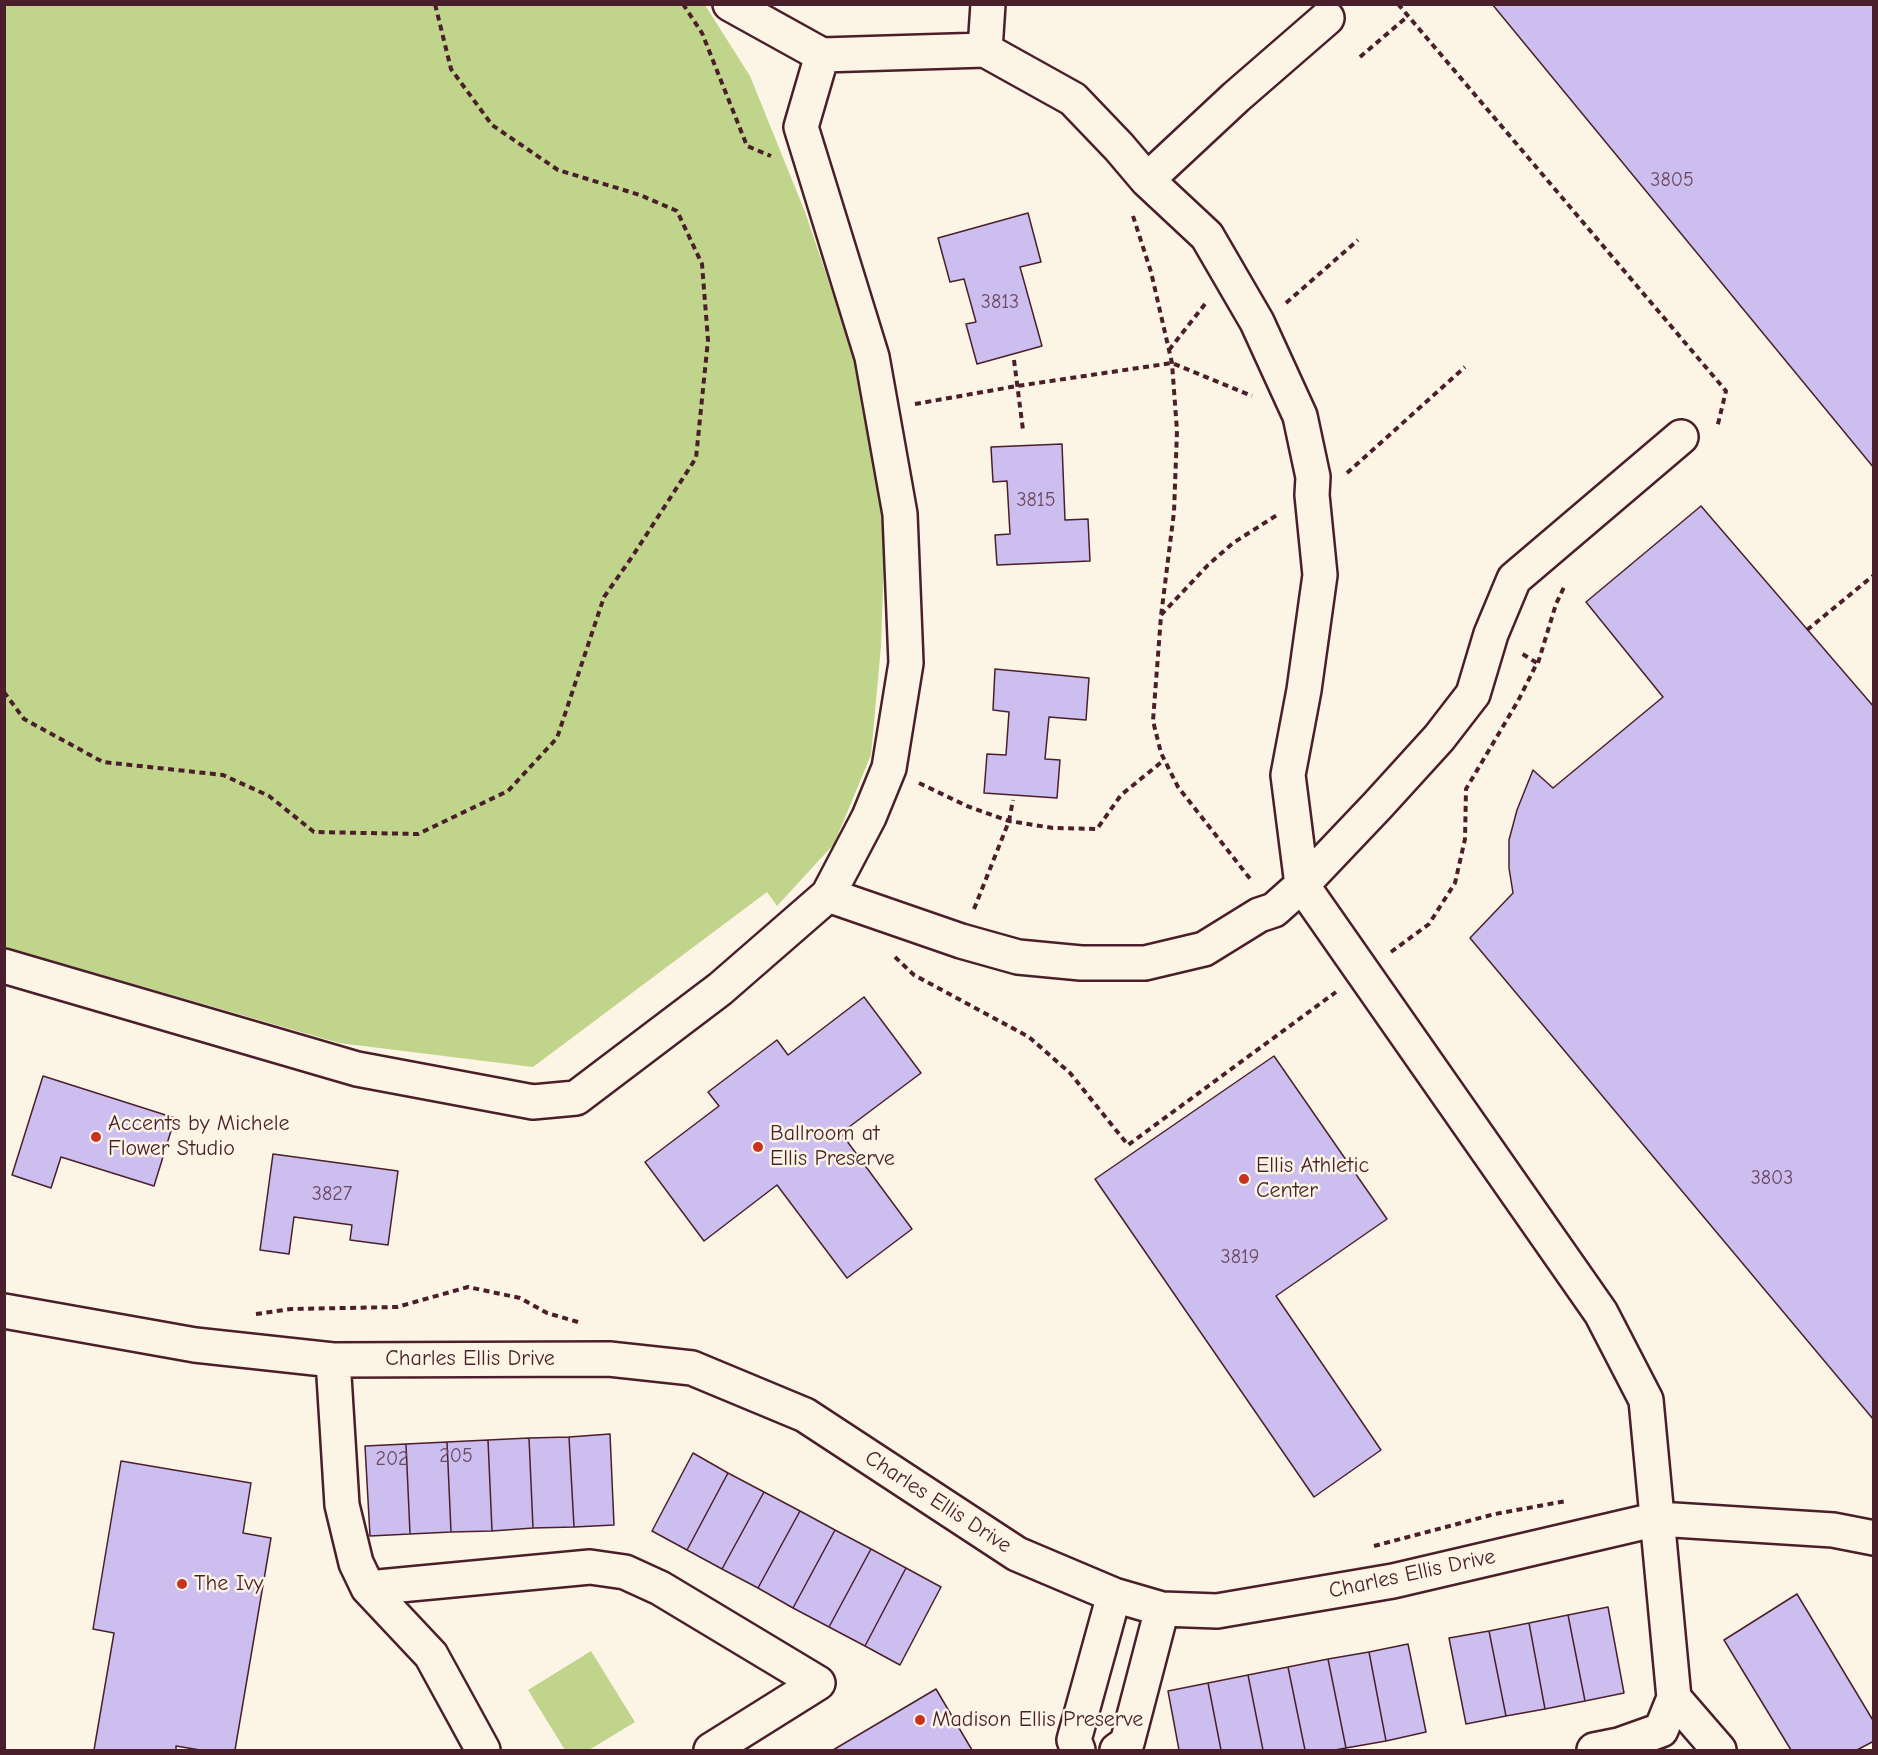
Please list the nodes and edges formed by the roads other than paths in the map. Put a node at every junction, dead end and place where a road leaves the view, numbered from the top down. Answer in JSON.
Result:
{"nodes":[{"id":1,"x":730,"y":4,"type":"edge"},
{"id":2,"x":988,"y":4,"type":"edge"},
{"id":3,"x":1327,"y":18,"type":"dead end"},
{"id":4,"x":986,"y":50,"type":"junction"},
{"id":5,"x":822,"y":55,"type":"junction"},
{"id":6,"x":1148,"y":180,"type":"junction"},
{"id":7,"x":1681,"y":437,"type":"dead end"},
{"id":8,"x":1302,"y":885,"type":"junction"},
{"id":9,"x":828,"y":896,"type":"junction"},
{"id":10,"x":4,"y":966,"type":"edge"},
{"id":11,"x":4,"y":1311,"type":"edge"},
{"id":12,"x":333,"y":1360,"type":"junction"},
{"id":13,"x":1658,"y":1518,"type":"junction"},
{"id":14,"x":1874,"y":1538,"type":"edge"},
{"id":15,"x":368,"y":1588,"type":"junction"},
{"id":16,"x":1114,"y":1596,"type":"junction"},
{"id":17,"x":1162,"y":1610,"type":"junction"},
{"id":18,"x":1674,"y":1698,"type":"junction"},
{"id":19,"x":483,"y":1750,"type":"edge"},
{"id":20,"x":711,"y":1750,"type":"edge"},
{"id":21,"x":1078,"y":1750,"type":"edge"},
{"id":22,"x":1117,"y":1750,"type":"edge"},
{"id":23,"x":1594,"y":1750,"type":"edge"},
{"id":24,"x":1719,"y":1750,"type":"edge"}],
"edges":[{"from":1,"to":5,"type":"street"},
{"from":2,"to":4,"type":"street"},
{"from":3,"to":6,"type":"street"},
{"from":4,"to":5,"type":"street"},
{"from":4,"to":6,"type":"street"},
{"from":5,"to":9,"type":"street"},
{"from":6,"to":8,"type":"street"},
{"from":7,"to":8,"type":"street"},
{"from":8,"to":9,"type":"street"},
{"from":8,"to":13,"type":"street"},
{"from":9,"to":10,"type":"street"},
{"from":11,"to":12,"type":"street","name":"Charles Ellis Drive"},
{"from":12,"to":15,"type":"street"},
{"from":12,"to":16,"type":"street","name":"Charles Ellis Drive"},
{"from":13,"to":14,"type":"street","name":"Charles Ellis Drive"},
{"from":13,"to":17,"type":"street","name":"Charles Ellis Drive"},
{"from":13,"to":18,"type":"street"},
{"from":15,"to":19,"type":"street"},
{"from":15,"to":20,"type":"street"},
{"from":16,"to":17,"type":"street","name":"Charles Ellis Drive"},
{"from":16,"to":21,"type":"street"},
{"from":17,"to":22,"type":"street"},
{"from":18,"to":23,"type":"street"},
{"from":18,"to":24,"type":"street"}]}
